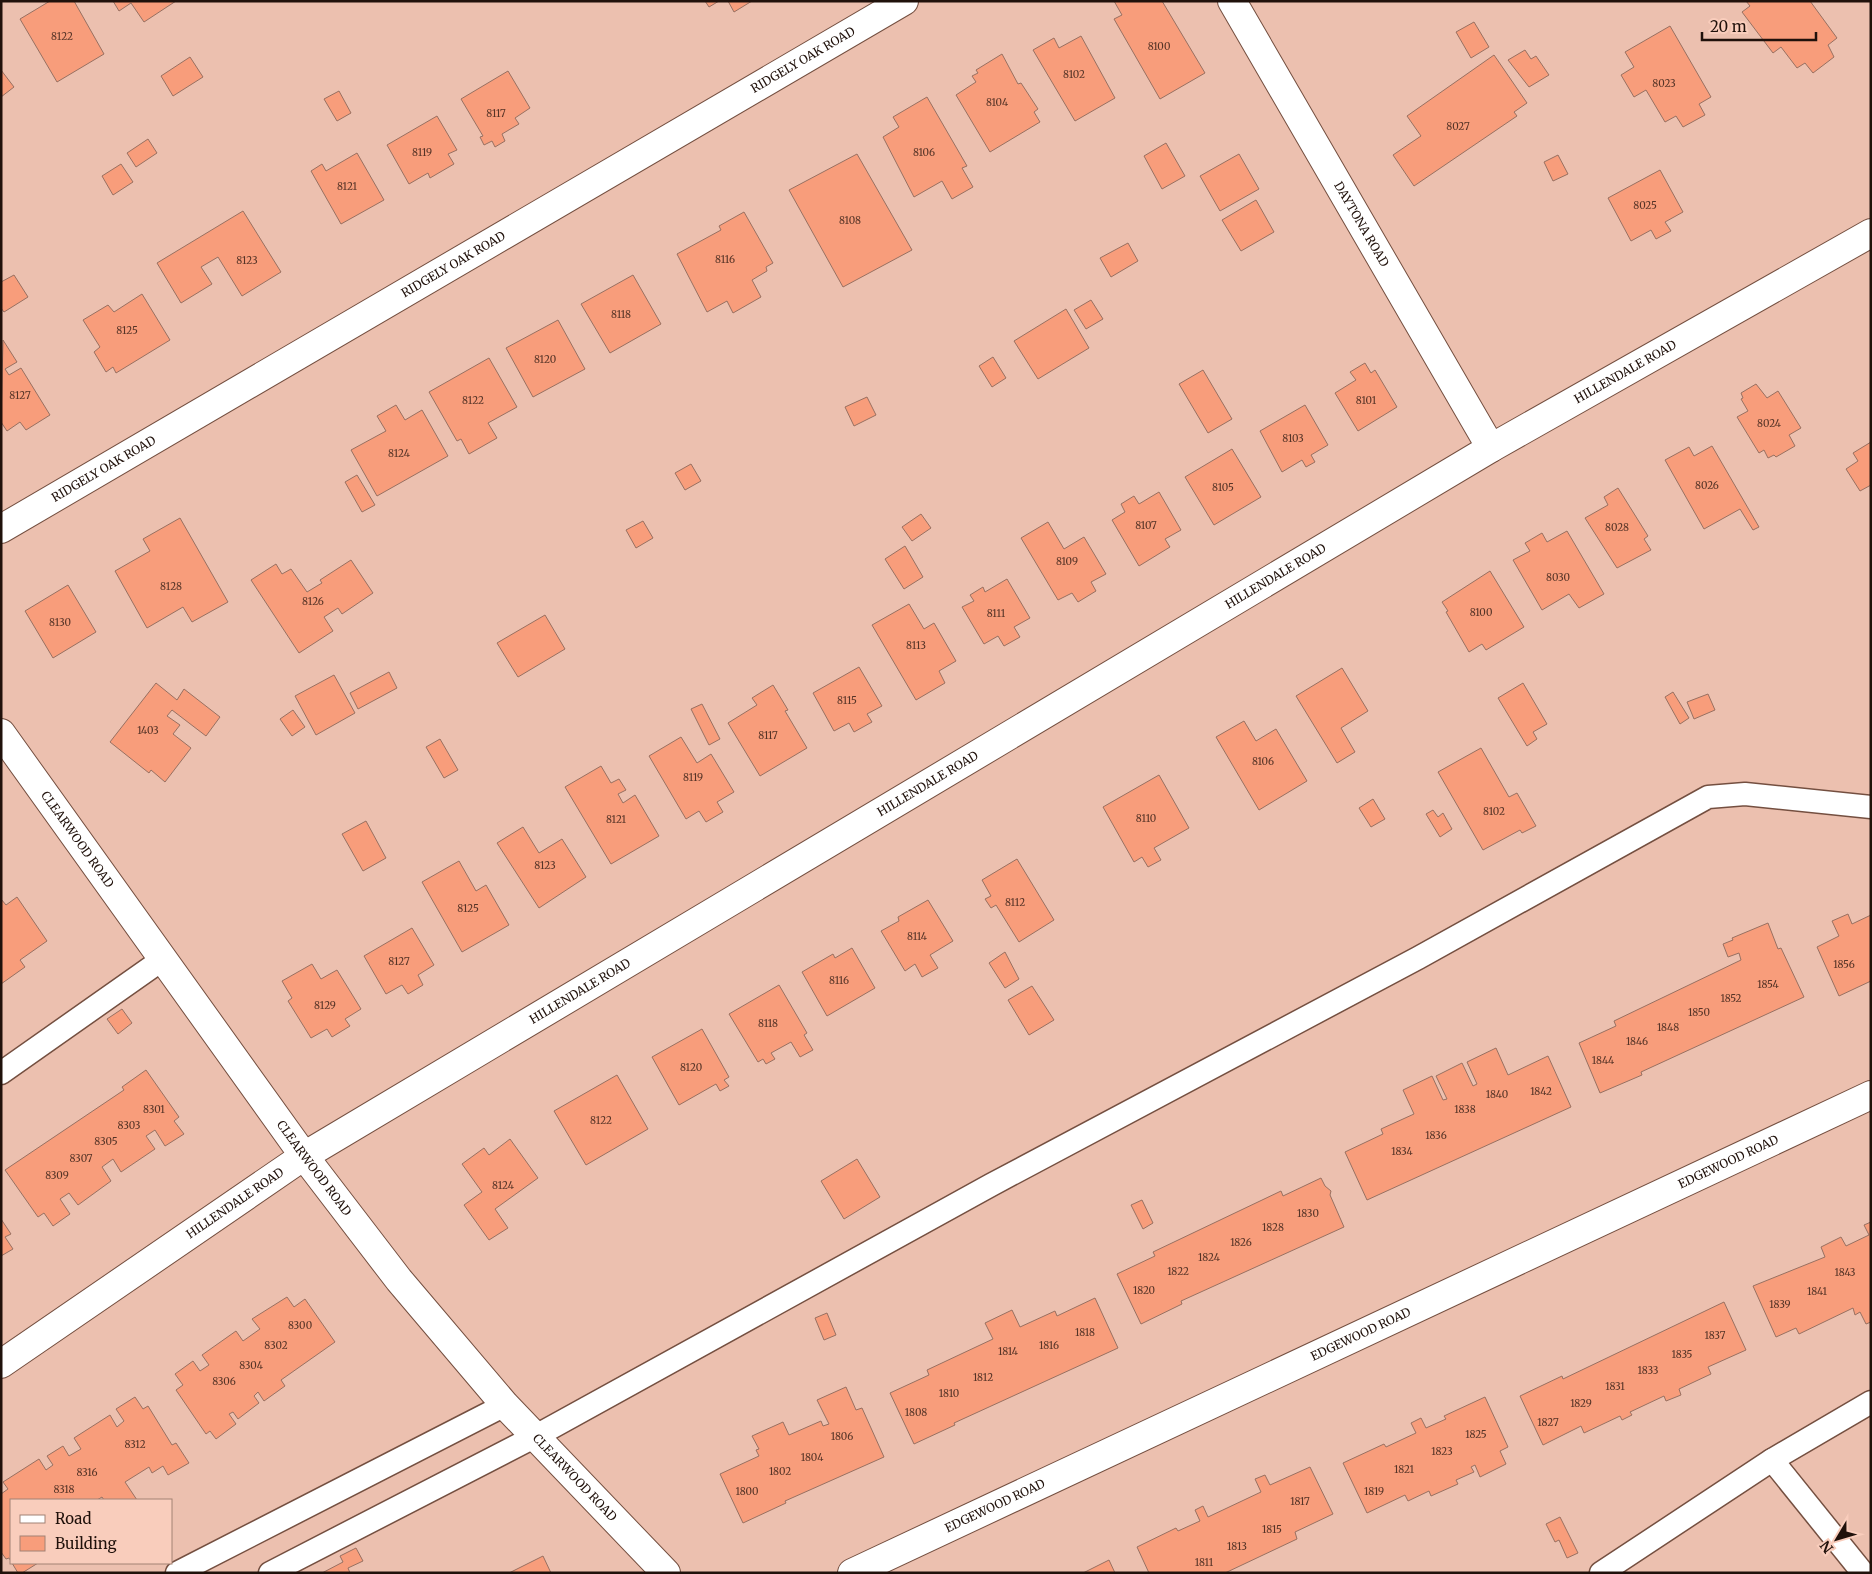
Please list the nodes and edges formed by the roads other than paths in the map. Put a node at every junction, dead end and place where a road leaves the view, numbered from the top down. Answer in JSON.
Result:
{"nodes":[{"id":1,"x":904,"y":1,"type":"edge"},
{"id":2,"x":1232,"y":1,"type":"edge"},
{"id":3,"x":1871,"y":233,"type":"edge"},
{"id":4,"x":1490,"y":448,"type":"junction"},
{"id":5,"x":1,"y":529,"type":"edge"},
{"id":6,"x":6,"y":750,"type":"edge"},
{"id":7,"x":1871,"y":807,"type":"edge"},
{"id":8,"x":163,"y":959,"type":"junction"},
{"id":9,"x":1,"y":1072,"type":"edge"},
{"id":10,"x":1871,"y":1095,"type":"edge"},
{"id":11,"x":304,"y":1156,"type":"junction"},
{"id":12,"x":1,"y":1364,"type":"edge"},
{"id":13,"x":1871,"y":1402,"type":"edge"},
{"id":14,"x":505,"y":1405,"type":"junction"},
{"id":15,"x":536,"y":1436,"type":"junction"},
{"id":16,"x":1772,"y":1460,"type":"junction"},
{"id":17,"x":177,"y":1573,"type":"edge"},
{"id":18,"x":270,"y":1573,"type":"edge"},
{"id":19,"x":666,"y":1573,"type":"edge"},
{"id":20,"x":852,"y":1573,"type":"edge"},
{"id":21,"x":1601,"y":1573,"type":"edge"},
{"id":22,"x":1863,"y":1573,"type":"edge"}],
"edges":[{"from":1,"to":5,"type":"street","name":"RIDGELY OAK ROAD"},
{"from":2,"to":4,"type":"street","name":"DAYTONA ROAD"},
{"from":3,"to":4,"type":"street","name":"HILLENDALE ROAD"},
{"from":4,"to":11,"type":"street","name":"HILLENDALE ROAD"},
{"from":6,"to":8,"type":"street","name":"CLEARWOOD ROAD"},
{"from":7,"to":15,"type":"lane"},
{"from":8,"to":9,"type":"lane"},
{"from":8,"to":11,"type":"street","name":"CLEARWOOD ROAD"},
{"from":10,"to":20,"type":"street","name":"EDGEWOOD ROAD"},
{"from":11,"to":12,"type":"street","name":"HILLENDALE ROAD"},
{"from":11,"to":14,"type":"street","name":"CLEARWOOD ROAD"},
{"from":13,"to":16,"type":"lane"},
{"from":14,"to":15,"type":"street","name":"CLEARWOOD ROAD"},
{"from":14,"to":17,"type":"lane"},
{"from":15,"to":18,"type":"lane"},
{"from":15,"to":19,"type":"street","name":"CLEARWOOD ROAD"},
{"from":16,"to":21,"type":"lane"},
{"from":16,"to":22,"type":"lane"}]}
